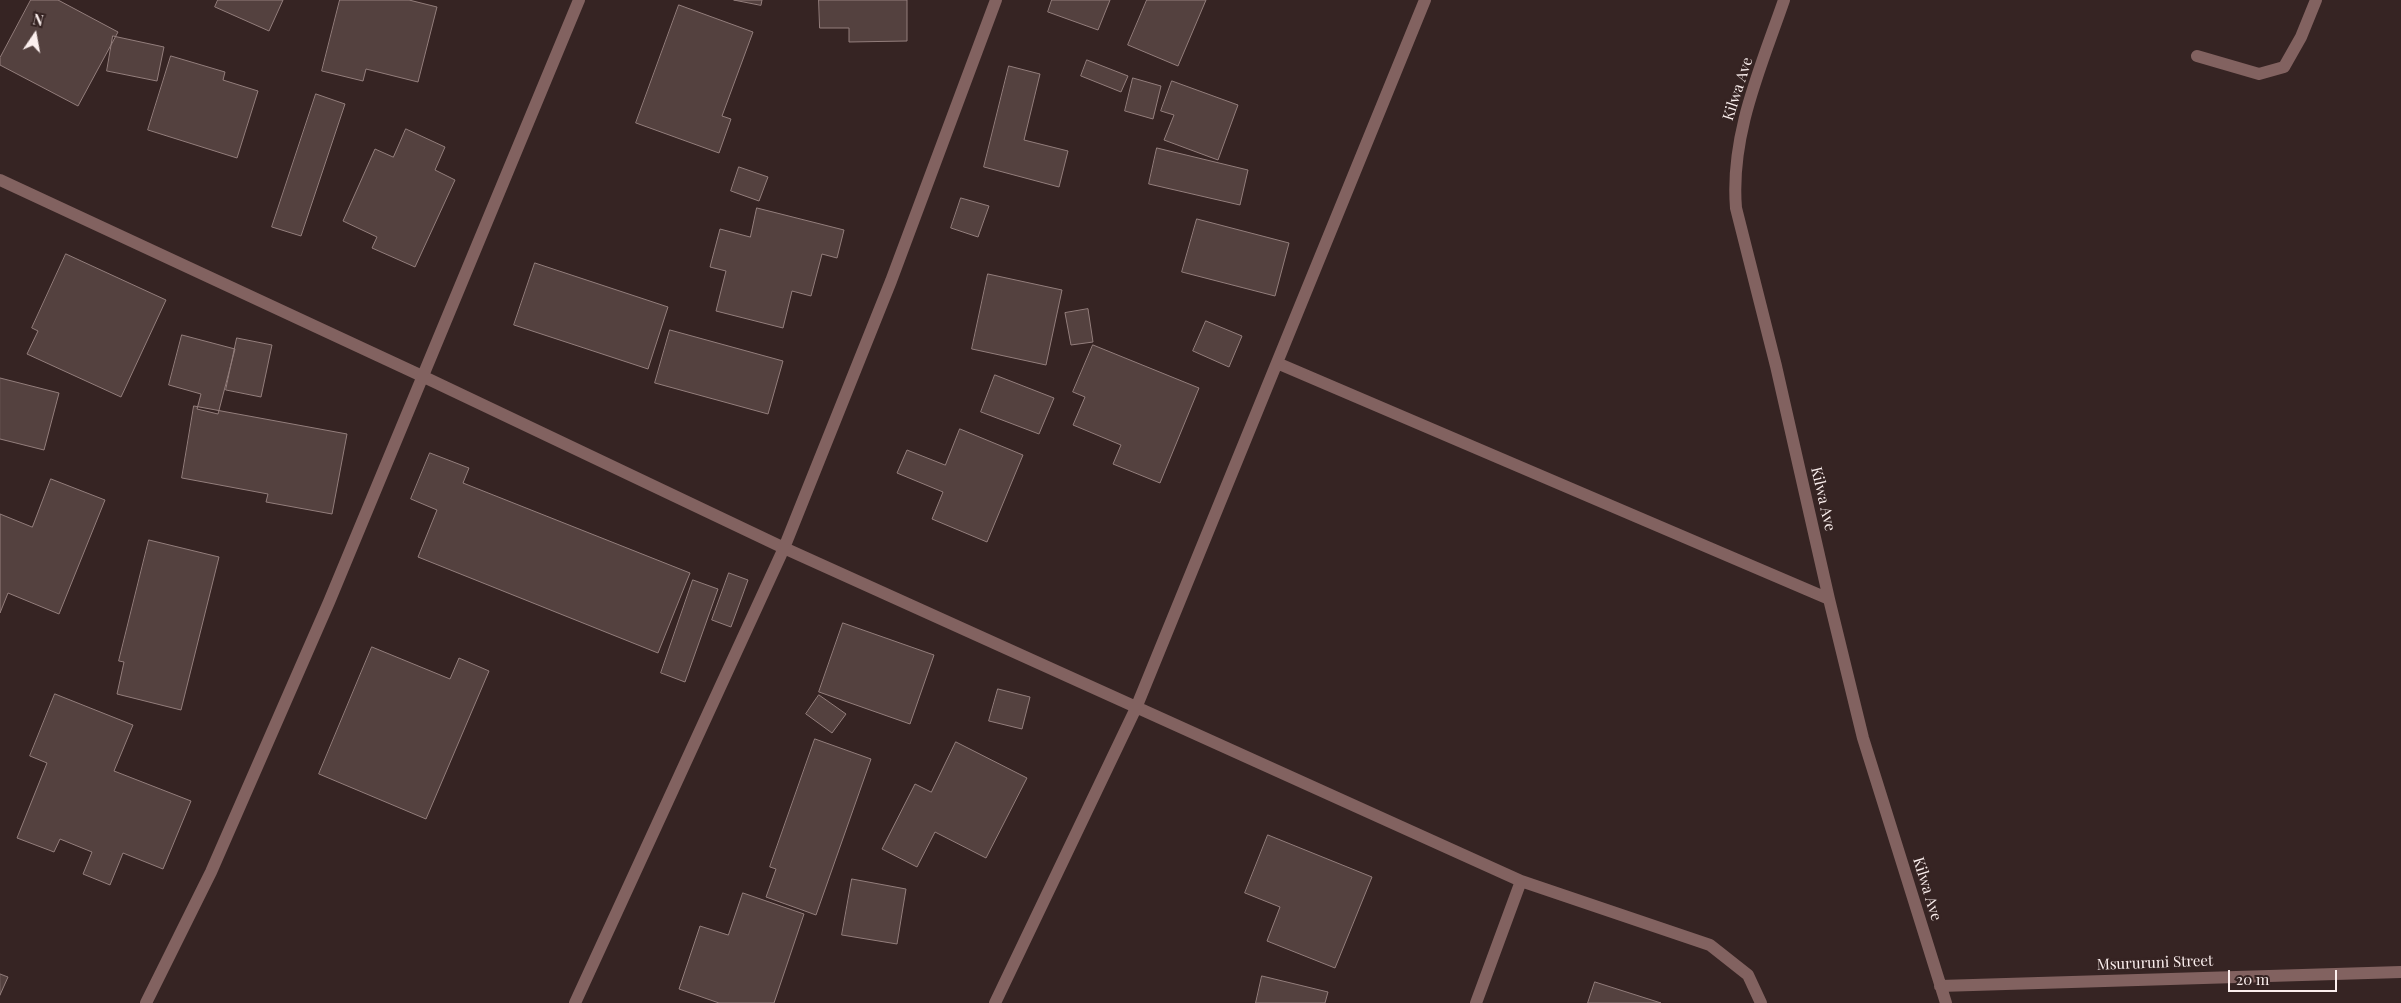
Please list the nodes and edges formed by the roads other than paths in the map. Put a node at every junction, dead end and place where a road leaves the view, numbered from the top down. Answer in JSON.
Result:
{"nodes":[{"id":1,"x":580,"y":0,"type":"edge"},
{"id":2,"x":996,"y":0,"type":"edge"},
{"id":3,"x":1425,"y":0,"type":"edge"},
{"id":4,"x":1784,"y":0,"type":"edge"},
{"id":5,"x":2316,"y":0,"type":"edge"},
{"id":6,"x":2197,"y":56,"type":"dead end"},
{"id":7,"x":0,"y":180,"type":"edge"},
{"id":8,"x":1277,"y":363,"type":"junction"},
{"id":9,"x":422,"y":376,"type":"junction"},
{"id":10,"x":784,"y":548,"type":"junction"},
{"id":11,"x":1829,"y":598,"type":"junction"},
{"id":12,"x":1136,"y":708,"type":"junction"},
{"id":13,"x":1521,"y":881,"type":"junction"},
{"id":14,"x":2401,"y":972,"type":"edge"},
{"id":15,"x":1940,"y":986,"type":"junction"},
{"id":16,"x":146,"y":1003,"type":"edge"},
{"id":17,"x":575,"y":1003,"type":"edge"},
{"id":18,"x":996,"y":1003,"type":"edge"},
{"id":19,"x":1476,"y":1003,"type":"edge"},
{"id":20,"x":1761,"y":1003,"type":"edge"},
{"id":21,"x":1946,"y":1003,"type":"edge"}],
"edges":[{"from":1,"to":9,"type":"street"},
{"from":2,"to":10,"type":"street"},
{"from":3,"to":8,"type":"street"},
{"from":4,"to":11,"type":"street","name":"Kilwa Ave"},
{"from":5,"to":6,"type":"street"},
{"from":7,"to":9,"type":"street"},
{"from":8,"to":11,"type":"street"},
{"from":8,"to":12,"type":"street"},
{"from":9,"to":10,"type":"street"},
{"from":9,"to":16,"type":"street"},
{"from":10,"to":12,"type":"street"},
{"from":10,"to":17,"type":"street"},
{"from":11,"to":15,"type":"street","name":"Kilwa Ave"},
{"from":12,"to":13,"type":"street"},
{"from":12,"to":18,"type":"street"},
{"from":13,"to":19,"type":"street"},
{"from":13,"to":20,"type":"street"},
{"from":14,"to":15,"type":"street","name":"Msururuni Street"},
{"from":15,"to":21,"type":"street","name":"Kilwa Ave"}]}
